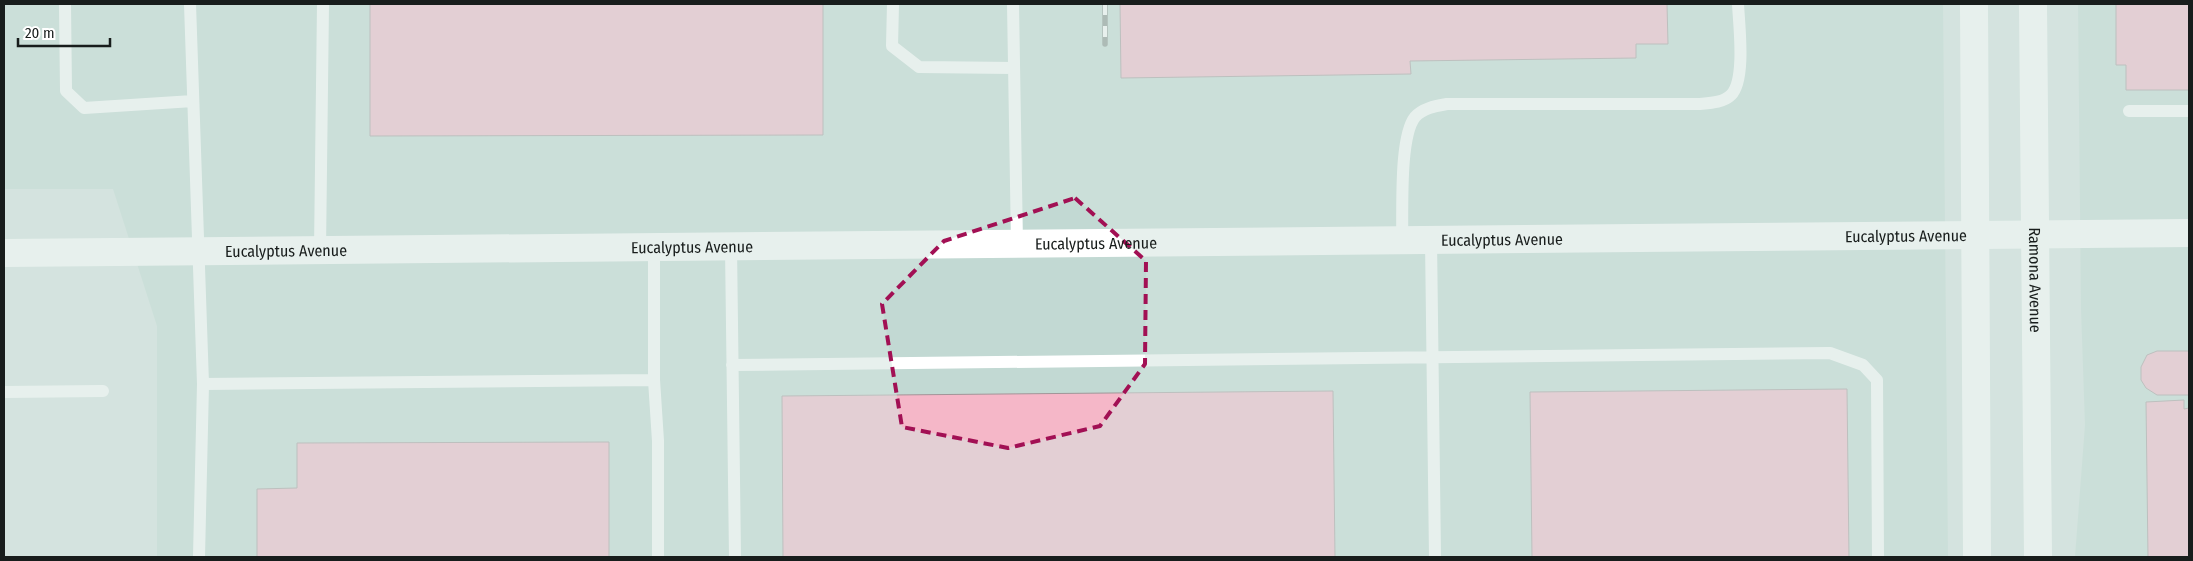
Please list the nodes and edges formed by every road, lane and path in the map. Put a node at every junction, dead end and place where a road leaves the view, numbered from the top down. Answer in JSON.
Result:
{"nodes":[{"id":1,"x":65,"y":4,"type":"edge"},
{"id":2,"x":190,"y":4,"type":"edge"},
{"id":3,"x":323,"y":4,"type":"edge"},
{"id":4,"x":893,"y":4,"type":"edge"},
{"id":5,"x":1013,"y":4,"type":"edge"},
{"id":6,"x":1738,"y":4,"type":"edge"},
{"id":7,"x":1974,"y":4,"type":"edge"},
{"id":8,"x":2033,"y":4,"type":"edge"},
{"id":9,"x":1014,"y":68,"type":"junction"},
{"id":10,"x":193,"y":101,"type":"junction"},
{"id":11,"x":2129,"y":111,"type":"dead end"},
{"id":12,"x":2189,"y":111,"type":"edge"},
{"id":13,"x":2189,"y":233,"type":"edge"},
{"id":14,"x":2035,"y":234,"type":"junction"},
{"id":15,"x":1976,"y":235,"type":"junction"},
{"id":16,"x":1402,"y":240,"type":"junction"},
{"id":17,"x":1432,"y":240,"type":"junction"},
{"id":18,"x":1018,"y":244,"type":"junction"},
{"id":19,"x":654,"y":247,"type":"junction"},
{"id":20,"x":731,"y":247,"type":"junction"},
{"id":21,"x":320,"y":250,"type":"junction"},
{"id":22,"x":198,"y":251,"type":"junction"},
{"id":23,"x":4,"y":253,"type":"edge"},
{"id":24,"x":1433,"y":357,"type":"junction"},
{"id":25,"x":732,"y":365,"type":"junction"},
{"id":26,"x":654,"y":380,"type":"junction"},
{"id":27,"x":204,"y":384,"type":"junction"},
{"id":28,"x":103,"y":391,"type":"dead end"},
{"id":29,"x":4,"y":392,"type":"edge"},
{"id":30,"x":199,"y":557,"type":"edge"},
{"id":31,"x":658,"y":557,"type":"edge"},
{"id":32,"x":735,"y":557,"type":"edge"},
{"id":33,"x":1435,"y":557,"type":"edge"},
{"id":34,"x":1878,"y":557,"type":"edge"},
{"id":35,"x":1977,"y":557,"type":"edge"},
{"id":36,"x":2038,"y":557,"type":"edge"}],
"edges":[{"from":1,"to":10,"type":"lane"},
{"from":2,"to":10,"type":"lane"},
{"from":3,"to":21,"type":"lane"},
{"from":4,"to":9,"type":"lane"},
{"from":5,"to":9,"type":"lane"},
{"from":6,"to":16,"type":"lane"},
{"from":7,"to":15,"type":"street"},
{"from":8,"to":14,"type":"street","name":"Ramona Avenue"},
{"from":9,"to":18,"type":"lane"},
{"from":10,"to":22,"type":"lane"},
{"from":11,"to":12,"type":"lane"},
{"from":13,"to":14,"type":"street","name":"Eucalyptus Avenue"},
{"from":14,"to":15,"type":"street","name":"Eucalyptus Avenue"},
{"from":14,"to":36,"type":"street","name":"Ramona Avenue"},
{"from":15,"to":17,"type":"street","name":"Eucalyptus Avenue"},
{"from":15,"to":35,"type":"street"},
{"from":16,"to":17,"type":"street","name":"Eucalyptus Avenue"},
{"from":16,"to":18,"type":"street","name":"Eucalyptus Avenue"},
{"from":17,"to":24,"type":"lane"},
{"from":18,"to":20,"type":"street","name":"Eucalyptus Avenue"},
{"from":19,"to":20,"type":"street","name":"Eucalyptus Avenue"},
{"from":19,"to":21,"type":"street","name":"Eucalyptus Avenue"},
{"from":19,"to":26,"type":"lane"},
{"from":20,"to":25,"type":"lane"},
{"from":21,"to":22,"type":"street","name":"Eucalyptus Avenue"},
{"from":22,"to":23,"type":"street","name":"Eucalyptus Avenue"},
{"from":22,"to":27,"type":"lane"},
{"from":24,"to":25,"type":"lane"},
{"from":24,"to":33,"type":"lane"},
{"from":24,"to":34,"type":"lane"},
{"from":25,"to":32,"type":"lane"},
{"from":26,"to":27,"type":"lane"},
{"from":26,"to":31,"type":"lane"},
{"from":27,"to":30,"type":"lane"},
{"from":28,"to":29,"type":"lane"}]}
